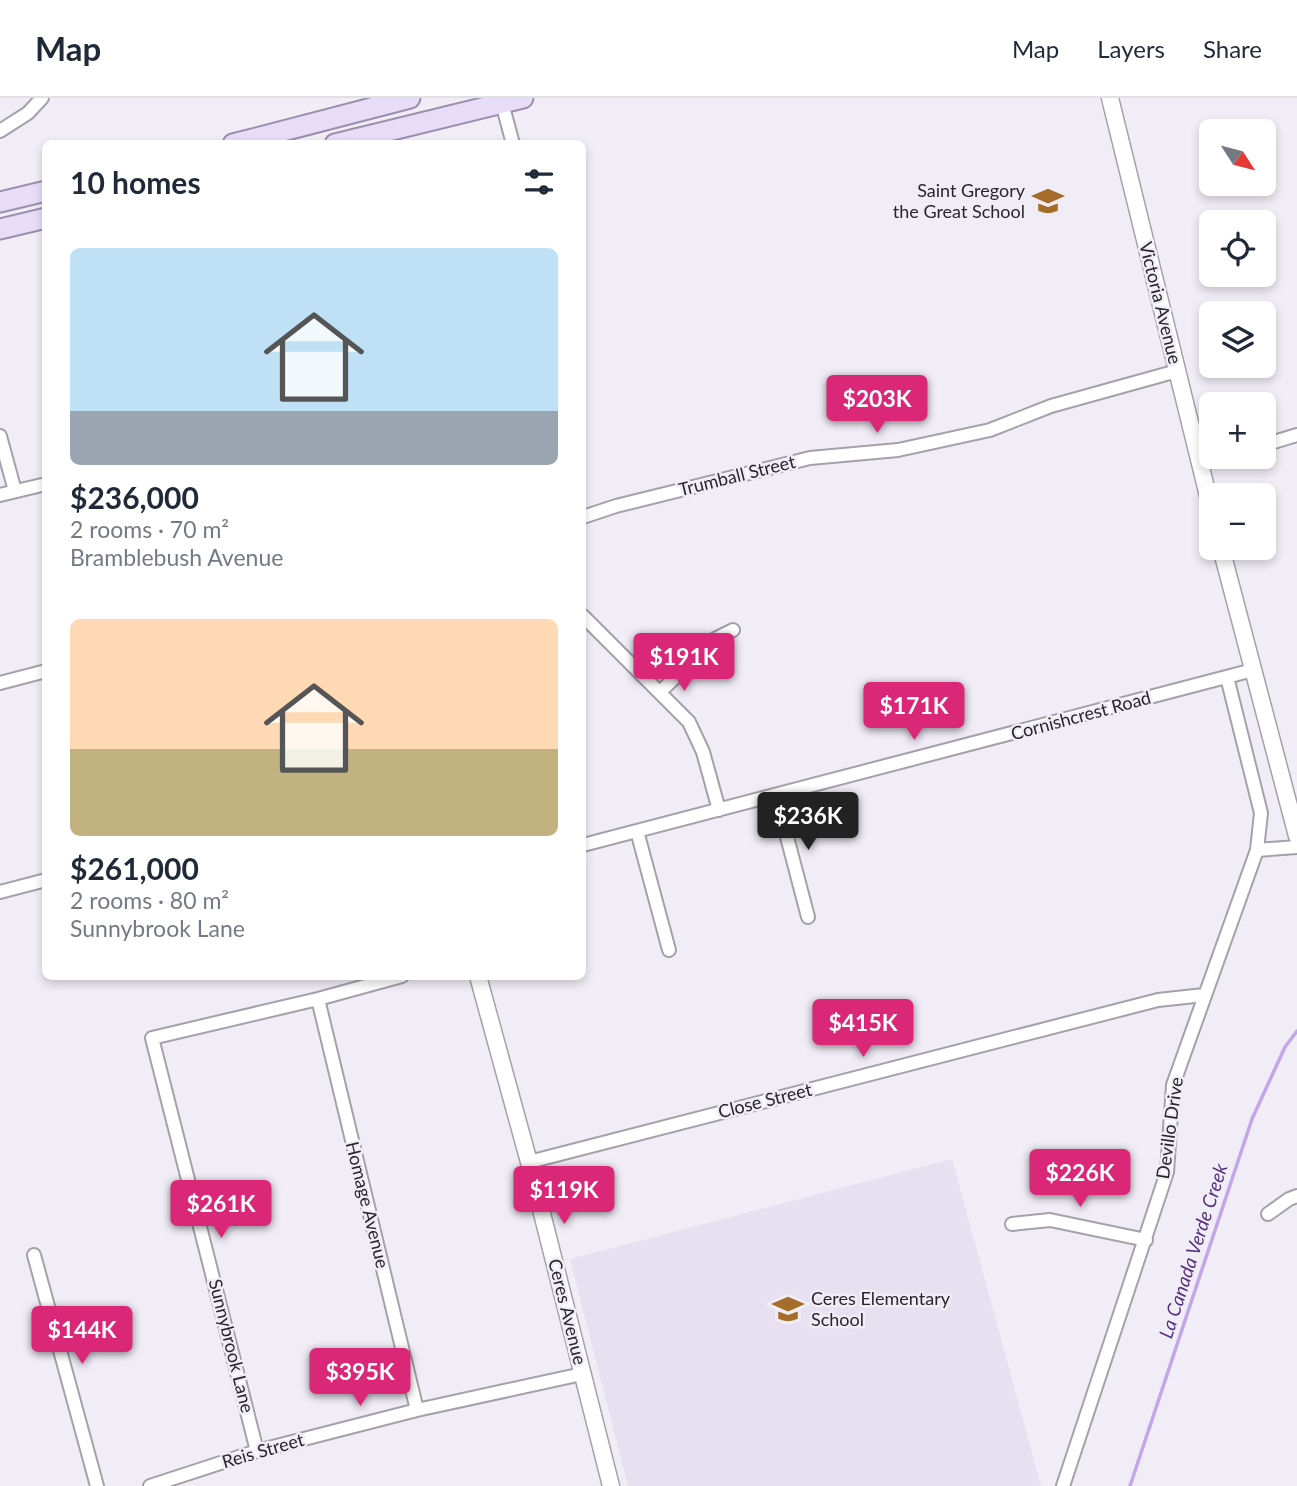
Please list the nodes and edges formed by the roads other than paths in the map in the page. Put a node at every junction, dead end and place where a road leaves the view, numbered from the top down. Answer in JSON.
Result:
{"nodes":[{"id":1,"x":42,"y":98,"type":"edge"},
{"id":2,"x":410,"y":98,"type":"edge"},
{"id":3,"x":523,"y":98,"type":"edge"},
{"id":4,"x":1110,"y":98,"type":"edge"},
{"id":5,"x":502,"y":103,"type":"junction"},
{"id":6,"x":0,"y":131,"type":"edge"},
{"id":7,"x":259,"y":140,"type":"edge"},
{"id":8,"x":351,"y":140,"type":"edge"},
{"id":9,"x":512,"y":140,"type":"edge"},
{"id":10,"x":42,"y":192,"type":"edge"},
{"id":11,"x":0,"y":202,"type":"edge"},
{"id":12,"x":42,"y":219,"type":"edge"},
{"id":13,"x":0,"y":229,"type":"edge"},
{"id":14,"x":1177,"y":371,"type":"junction"},
{"id":15,"x":1297,"y":435,"type":"edge"},
{"id":16,"x":0,"y":436,"type":"edge"},
{"id":17,"x":1276,"y":441,"type":"edge"},
{"id":18,"x":1199,"y":464,"type":"edge"},
{"id":19,"x":42,"y":485,"type":"edge"},
{"id":20,"x":15,"y":491,"type":"junction"},
{"id":21,"x":0,"y":495,"type":"edge"},
{"id":22,"x":586,"y":516,"type":"edge"},
{"id":23,"x":1224,"y":560,"type":"edge"},
{"id":24,"x":586,"y":619,"type":"edge"},
{"id":25,"x":733,"y":631,"type":"dead end"},
{"id":26,"x":1253,"y":670,"type":"junction"},
{"id":27,"x":42,"y":672,"type":"edge"},
{"id":28,"x":1227,"y":677,"type":"junction"},
{"id":29,"x":0,"y":682,"type":"edge"},
{"id":30,"x":660,"y":692,"type":"junction"},
{"id":31,"x":776,"y":795,"type":"junction"},
{"id":32,"x":719,"y":810,"type":"junction"},
{"id":33,"x":637,"y":831,"type":"junction"},
{"id":34,"x":1297,"y":836,"type":"edge"},
{"id":35,"x":586,"y":844,"type":"edge"},
{"id":36,"x":1297,"y":847,"type":"edge"},
{"id":37,"x":1257,"y":850,"type":"junction"},
{"id":38,"x":42,"y":881,"type":"edge"},
{"id":39,"x":0,"y":892,"type":"edge"},
{"id":40,"x":808,"y":917,"type":"dead end"},
{"id":41,"x":669,"y":950,"type":"dead end"},
{"id":42,"x":387,"y":980,"type":"edge"},
{"id":43,"x":479,"y":980,"type":"edge"},
{"id":44,"x":1204,"y":995,"type":"junction"},
{"id":45,"x":318,"y":999,"type":"junction"},
{"id":46,"x":529,"y":1162,"type":"junction"},
{"id":47,"x":1297,"y":1196,"type":"edge"},
{"id":48,"x":1268,"y":1214,"type":"dead end"},
{"id":49,"x":1012,"y":1224,"type":"dead end"},
{"id":50,"x":1146,"y":1240,"type":"junction"},
{"id":51,"x":34,"y":1255,"type":"dead end"},
{"id":52,"x":582,"y":1374,"type":"junction"},
{"id":53,"x":417,"y":1410,"type":"junction"},
{"id":54,"x":257,"y":1451,"type":"junction"},
{"id":55,"x":97,"y":1486,"type":"edge"},
{"id":56,"x":150,"y":1486,"type":"edge"},
{"id":57,"x":611,"y":1486,"type":"edge"},
{"id":58,"x":1063,"y":1486,"type":"edge"}],
"edges":[{"from":1,"to":6,"type":"street"},
{"from":2,"to":7,"type":"main road"},
{"from":3,"to":5,"type":"main road"},
{"from":4,"to":14,"type":"street","name":"Victoria Avenue"},
{"from":5,"to":8,"type":"main road"},
{"from":5,"to":9,"type":"street"},
{"from":10,"to":11,"type":"main road"},
{"from":12,"to":13,"type":"main road"},
{"from":14,"to":18,"type":"street","name":"Victoria Avenue"},
{"from":14,"to":22,"type":"street","name":"Trumball Street"},
{"from":15,"to":17,"type":"street"},
{"from":16,"to":20,"type":"street"},
{"from":19,"to":20,"type":"street"},
{"from":20,"to":21,"type":"street"},
{"from":23,"to":26,"type":"street"},
{"from":24,"to":30,"type":"street"},
{"from":25,"to":30,"type":"street"},
{"from":26,"to":28,"type":"street","name":"Cornishcrest Road"},
{"from":26,"to":34,"type":"street"},
{"from":27,"to":29,"type":"street"},
{"from":28,"to":31,"type":"street","name":"Cornishcrest Road"},
{"from":28,"to":37,"type":"street"},
{"from":30,"to":32,"type":"street"},
{"from":31,"to":32,"type":"street","name":"Cornishcrest Road"},
{"from":31,"to":40,"type":"street"},
{"from":32,"to":33,"type":"street","name":"Cornishcrest Road"},
{"from":33,"to":35,"type":"street","name":"Cornishcrest Road"},
{"from":33,"to":41,"type":"street"},
{"from":36,"to":37,"type":"street"},
{"from":37,"to":44,"type":"street","name":"Devillo Drive"},
{"from":38,"to":39,"type":"street"},
{"from":42,"to":45,"type":"street"},
{"from":43,"to":46,"type":"street","name":"Ceres Avenue"},
{"from":44,"to":46,"type":"street","name":"Close Street"},
{"from":44,"to":50,"type":"street","name":"Devillo Drive"},
{"from":45,"to":53,"type":"street","name":"Homage Avenue"},
{"from":45,"to":54,"type":"street","name":"Sunnybrook Lane"},
{"from":46,"to":52,"type":"street","name":"Ceres Avenue"},
{"from":47,"to":48,"type":"street"},
{"from":49,"to":50,"type":"street"},
{"from":50,"to":58,"type":"street","name":"Devillo Drive"},
{"from":51,"to":55,"type":"street"},
{"from":52,"to":53,"type":"street","name":"Reis Street"},
{"from":52,"to":57,"type":"street","name":"Ceres Avenue"},
{"from":53,"to":54,"type":"street","name":"Reis Street"},
{"from":54,"to":56,"type":"street","name":"Reis Street"}]}
